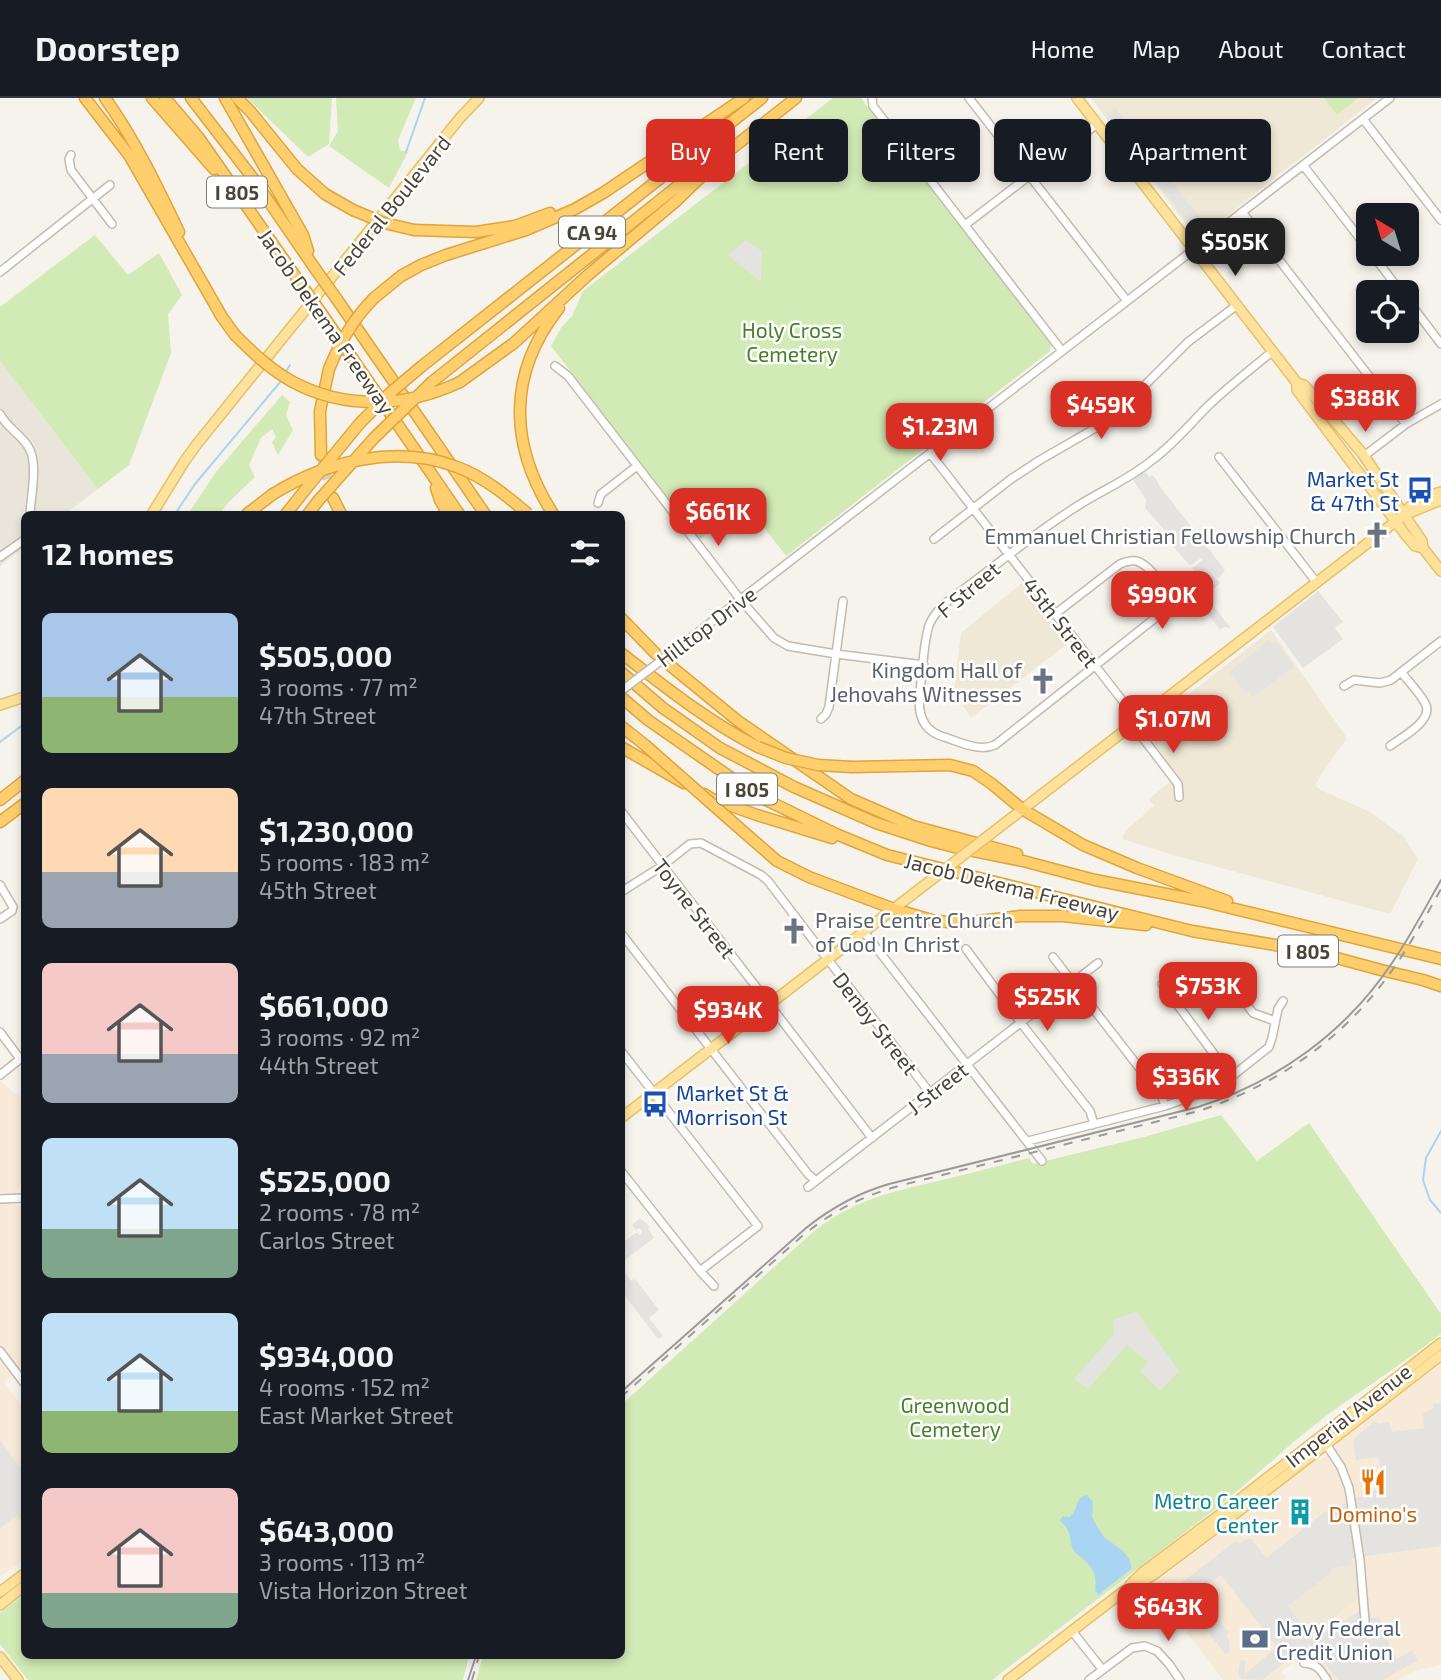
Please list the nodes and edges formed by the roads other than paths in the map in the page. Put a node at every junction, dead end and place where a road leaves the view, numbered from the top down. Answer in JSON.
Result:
{"nodes":[{"id":1,"x":85,"y":98,"type":"edge"},
{"id":2,"x":105,"y":98,"type":"edge"},
{"id":3,"x":152,"y":98,"type":"edge"},
{"id":4,"x":164,"y":98,"type":"edge"},
{"id":5,"x":191,"y":98,"type":"edge"},
{"id":6,"x":225,"y":98,"type":"edge"},
{"id":7,"x":237,"y":98,"type":"edge"},
{"id":8,"x":479,"y":98,"type":"edge"},
{"id":9,"x":744,"y":98,"type":"edge"},
{"id":10,"x":762,"y":98,"type":"edge"},
{"id":11,"x":796,"y":98,"type":"edge"},
{"id":12,"x":969,"y":98,"type":"edge"},
{"id":13,"x":1077,"y":98,"type":"edge"},
{"id":14,"x":1390,"y":98,"type":"edge"},
{"id":15,"x":872,"y":102,"type":"edge"},
{"id":16,"x":1363,"y":119,"type":"junction"},
{"id":17,"x":1097,"y":124,"type":"junction"},
{"id":18,"x":1091,"y":128,"type":"edge"},
{"id":19,"x":994,"y":130,"type":"edge"},
{"id":20,"x":735,"y":146,"type":"edge"},
{"id":21,"x":71,"y":155,"type":"dead end"},
{"id":22,"x":1303,"y":165,"type":"junction"},
{"id":23,"x":683,"y":182,"type":"edge"},
{"id":24,"x":696,"y":182,"type":"edge"},
{"id":25,"x":1020,"y":182,"type":"edge"},
{"id":26,"x":1034,"y":182,"type":"edge"},
{"id":27,"x":110,"y":185,"type":"dead end"},
{"id":28,"x":603,"y":193,"type":"junction"},
{"id":29,"x":93,"y":199,"type":"junction"},
{"id":30,"x":1242,"y":212,"type":"junction"},
{"id":31,"x":1441,"y":220,"type":"edge"},
{"id":32,"x":112,"y":224,"type":"dead end"},
{"id":33,"x":259,"y":224,"type":"junction"},
{"id":34,"x":965,"y":225,"type":"junction"},
{"id":35,"x":1356,"y":234,"type":"edge"},
{"id":36,"x":1194,"y":249,"type":"junction"},
{"id":37,"x":602,"y":262,"type":"junction"},
{"id":38,"x":313,"y":266,"type":"junction"},
{"id":39,"x":1381,"y":266,"type":"edge"},
{"id":40,"x":0,"y":272,"type":"edge"},
{"id":41,"x":1392,"y":280,"type":"edge"},
{"id":42,"x":1127,"y":300,"type":"junction"},
{"id":43,"x":213,"y":302,"type":"junction"},
{"id":44,"x":1237,"y":305,"type":"junction"},
{"id":45,"x":1419,"y":315,"type":"edge"},
{"id":46,"x":1441,"y":344,"type":"edge"},
{"id":47,"x":1062,"y":351,"type":"junction"},
{"id":48,"x":1273,"y":351,"type":"junction"},
{"id":49,"x":555,"y":366,"type":"dead end"},
{"id":50,"x":1297,"y":383,"type":"junction"},
{"id":51,"x":1441,"y":404,"type":"edge"},
{"id":52,"x":0,"y":414,"type":"edge"},
{"id":53,"x":1406,"y":424,"type":"junction"},
{"id":54,"x":930,"y":453,"type":"junction"},
{"id":55,"x":321,"y":455,"type":"tunnel mouth"},
{"id":56,"x":1364,"y":456,"type":"junction"},
{"id":57,"x":1219,"y":457,"type":"dead end"},
{"id":58,"x":637,"y":466,"type":"junction"},
{"id":59,"x":432,"y":477,"type":"junction"},
{"id":60,"x":1441,"y":492,"type":"edge"},
{"id":61,"x":333,"y":498,"type":"tunnel mouth"},
{"id":62,"x":1441,"y":500,"type":"edge"},
{"id":63,"x":598,"y":503,"type":"dead end"},
{"id":64,"x":972,"y":508,"type":"junction"},
{"id":65,"x":30,"y":511,"type":"edge"},
{"id":66,"x":154,"y":511,"type":"edge"},
{"id":67,"x":251,"y":511,"type":"edge"},
{"id":68,"x":288,"y":511,"type":"edge"},
{"id":69,"x":310,"y":511,"type":"edge"},
{"id":70,"x":340,"y":511,"type":"edge"},
{"id":71,"x":446,"y":511,"type":"edge"},
{"id":72,"x":457,"y":511,"type":"edge"},
{"id":73,"x":483,"y":511,"type":"edge"},
{"id":74,"x":524,"y":511,"type":"edge"},
{"id":75,"x":551,"y":511,"type":"edge"},
{"id":76,"x":1400,"y":518,"type":"junction"},
{"id":77,"x":934,"y":539,"type":"dead end"},
{"id":78,"x":21,"y":542,"type":"edge"},
{"id":79,"x":1008,"y":555,"type":"junction"},
{"id":80,"x":0,"y":557,"type":"edge"},
{"id":81,"x":1441,"y":571,"type":"edge"},
{"id":82,"x":1317,"y":583,"type":"junction"},
{"id":83,"x":740,"y":600,"type":"junction"},
{"id":84,"x":843,"y":601,"type":"dead end"},
{"id":85,"x":1055,"y":614,"type":"junction"},
{"id":86,"x":625,"y":616,"type":"edge"},
{"id":87,"x":625,"y":622,"type":"edge"},
{"id":88,"x":634,"y":631,"type":"junction"},
{"id":89,"x":1441,"y":641,"type":"edge"},
{"id":90,"x":836,"y":654,"type":"junction"},
{"id":91,"x":625,"y":656,"type":"edge"},
{"id":92,"x":924,"y":665,"type":"junction"},
{"id":93,"x":1096,"y":666,"type":"junction"},
{"id":94,"x":1401,"y":672,"type":"junction"},
{"id":95,"x":625,"y":675,"type":"edge"},
{"id":96,"x":1344,"y":686,"type":"dead end"},
{"id":97,"x":625,"y":688,"type":"edge"},
{"id":98,"x":21,"y":699,"type":"edge"},
{"id":99,"x":625,"y":700,"type":"edge"},
{"id":100,"x":0,"y":705,"type":"edge"},
{"id":101,"x":821,"y":719,"type":"dead end"},
{"id":102,"x":1134,"y":723,"type":"junction"},
{"id":103,"x":625,"y":729,"type":"edge"},
{"id":104,"x":1390,"y":746,"type":"dead end"},
{"id":105,"x":625,"y":749,"type":"edge"},
{"id":106,"x":21,"y":782,"type":"edge"},
{"id":107,"x":1179,"y":797,"type":"dead end"},
{"id":108,"x":0,"y":800,"type":"edge"},
{"id":109,"x":21,"y":808,"type":"edge"},
{"id":110,"x":1022,"y":809,"type":"junction"},
{"id":111,"x":625,"y":816,"type":"edge"},
{"id":112,"x":0,"y":823,"type":"edge"},
{"id":113,"x":887,"y":855,"type":"junction"},
{"id":114,"x":662,"y":866,"type":"junction"},
{"id":115,"x":1094,"y":880,"type":"junction"},
{"id":116,"x":0,"y":885,"type":"edge"},
{"id":117,"x":625,"y":889,"type":"edge"},
{"id":118,"x":894,"y":909,"type":"junction"},
{"id":119,"x":0,"y":919,"type":"edge"},
{"id":120,"x":1275,"y":919,"type":"junction"},
{"id":121,"x":1192,"y":931,"type":"junction"},
{"id":122,"x":863,"y":932,"type":"junction"},
{"id":123,"x":625,"y":938,"type":"edge"},
{"id":124,"x":966,"y":949,"type":"dead end"},
{"id":125,"x":1053,"y":957,"type":"dead end"},
{"id":126,"x":1441,"y":959,"type":"edge"},
{"id":127,"x":828,"y":960,"type":"junction"},
{"id":128,"x":1098,"y":963,"type":"dead end"},
{"id":129,"x":1073,"y":982,"type":"junction"},
{"id":130,"x":1163,"y":984,"type":"dead end"},
{"id":131,"x":1441,"y":988,"type":"edge"},
{"id":132,"x":1237,"y":992,"type":"dead end"},
{"id":133,"x":1283,"y":1001,"type":"dead end"},
{"id":134,"x":769,"y":1004,"type":"junction"},
{"id":135,"x":1275,"y":1021,"type":"junction"},
{"id":136,"x":1021,"y":1023,"type":"junction"},
{"id":137,"x":0,"y":1032,"type":"edge"},
{"id":138,"x":712,"y":1049,"type":"junction"},
{"id":139,"x":21,"y":1056,"type":"edge"},
{"id":140,"x":625,"y":1056,"type":"edge"},
{"id":141,"x":21,"y":1058,"type":"edge"},
{"id":142,"x":967,"y":1065,"type":"junction"},
{"id":143,"x":0,"y":1074,"type":"edge"},
{"id":144,"x":1231,"y":1077,"type":"junction"},
{"id":145,"x":654,"y":1093,"type":"junction"},
{"id":146,"x":930,"y":1093,"type":"junction"},
{"id":147,"x":1165,"y":1106,"type":"junction"},
{"id":148,"x":625,"y":1115,"type":"edge"},
{"id":149,"x":1092,"y":1125,"type":"junction"},
{"id":150,"x":872,"y":1138,"type":"junction"},
{"id":151,"x":1028,"y":1142,"type":"junction"},
{"id":152,"x":1042,"y":1161,"type":"dead end"},
{"id":153,"x":625,"y":1176,"type":"edge"},
{"id":154,"x":816,"y":1181,"type":"junction"},
{"id":155,"x":808,"y":1187,"type":"dead end"},
{"id":156,"x":21,"y":1198,"type":"edge"},
{"id":157,"x":0,"y":1199,"type":"edge"},
{"id":158,"x":700,"y":1271,"type":"junction"},
{"id":159,"x":714,"y":1286,"type":"dead end"},
{"id":160,"x":1441,"y":1343,"type":"edge"},
{"id":161,"x":0,"y":1351,"type":"edge"},
{"id":162,"x":1441,"y":1355,"type":"edge"},
{"id":163,"x":21,"y":1379,"type":"edge"},
{"id":164,"x":1326,"y":1444,"type":"junction"},
{"id":165,"x":1180,"y":1544,"type":"junction"},
{"id":166,"x":21,"y":1576,"type":"edge"},
{"id":167,"x":1152,"y":1576,"type":"junction"},
{"id":168,"x":21,"y":1588,"type":"edge"},
{"id":169,"x":1124,"y":1591,"type":"junction"},
{"id":170,"x":0,"y":1592,"type":"edge"},
{"id":171,"x":0,"y":1605,"type":"edge"},
{"id":172,"x":1365,"y":1621,"type":"dead end"},
{"id":173,"x":1072,"y":1631,"type":"junction"},
{"id":174,"x":0,"y":1657,"type":"edge"},
{"id":175,"x":1304,"y":1663,"type":"dead end"},
{"id":176,"x":1102,"y":1669,"type":"junction"},
{"id":177,"x":18,"y":1680,"type":"edge"},
{"id":178,"x":1008,"y":1680,"type":"edge"},
{"id":179,"x":1089,"y":1680,"type":"edge"},
{"id":180,"x":1180,"y":1680,"type":"edge"},
{"id":181,"x":1327,"y":1680,"type":"edge"}],
"edges":[{"from":1,"to":43,"type":"highway"},
{"from":2,"to":43,"type":"highway"},
{"from":3,"to":33,"type":"highway"},
{"from":4,"to":33,"type":"highway","name":"Jacob Dekema Freeway","number":"I 805"},
{"from":5,"to":38,"type":"highway","name":"Jacob Dekema Freeway","number":"I 805"},
{"from":6,"to":38,"type":"highway"},
{"from":7,"to":28,"type":"highway","bridge":true},
{"from":8,"to":66,"type":"main road","name":"Federal Boulevard"},
{"from":9,"to":28,"type":"highway"},
{"from":10,"to":68,"type":"highway","number":"CA 94","bridge":true},
{"from":11,"to":20,"type":"highway","number":"CA 94"},
{"from":12,"to":19,"type":"street"},
{"from":13,"to":17,"type":"main road"},
{"from":14,"to":16,"type":"street","name":"Hilltop Drive"},
{"from":15,"to":34,"type":"street"},
{"from":16,"to":22,"type":"street","name":"Hilltop Drive"},
{"from":16,"to":31,"type":"street"},
{"from":17,"to":18,"type":"street"},
{"from":17,"to":36,"type":"main road"},
{"from":21,"to":29,"type":"street"},
{"from":22,"to":30,"type":"street","name":"Hilltop Drive"},
{"from":22,"to":35,"type":"street"},
{"from":23,"to":69,"type":"highway","number":"CA 94","bridge":true},
{"from":24,"to":37,"type":"highway"},
{"from":25,"to":34,"type":"street"},
{"from":26,"to":42,"type":"street"},
{"from":27,"to":29,"type":"street"},
{"from":28,"to":55,"type":"highway","bridge":true},
{"from":29,"to":32,"type":"street"},
{"from":29,"to":40,"type":"street"},
{"from":30,"to":36,"type":"street","name":"Hilltop Drive"},
{"from":30,"to":53,"type":"street"},
{"from":33,"to":59,"type":"highway","name":"Jacob Dekema Freeway","number":"I 805","bridge":true},
{"from":34,"to":47,"type":"street"},
{"from":36,"to":42,"type":"street","name":"Hilltop Drive"},
{"from":36,"to":44,"type":"main road"},
{"from":37,"to":43,"type":"highway","bridge":true},
{"from":37,"to":75,"type":"highway"},
{"from":38,"to":73,"type":"highway","name":"Jacob Dekema Freeway","number":"I 805","bridge":true},
{"from":39,"to":41,"type":"street"},
{"from":42,"to":47,"type":"street","name":"Hilltop Drive"},
{"from":44,"to":48,"type":"main road"},
{"from":44,"to":64,"type":"street"},
{"from":45,"to":46,"type":"street"},
{"from":47,"to":54,"type":"street","name":"Hilltop Drive"},
{"from":48,"to":50,"type":"main road"},
{"from":48,"to":79,"type":"street","name":"F Street"},
{"from":49,"to":58,"type":"street"},
{"from":50,"to":56,"type":"main road"},
{"from":50,"to":76,"type":"main road"},
{"from":51,"to":53,"type":"street"},
{"from":52,"to":65,"type":"street"},
{"from":53,"to":56,"type":"street"},
{"from":54,"to":64,"type":"street","name":"45th Street"},
{"from":54,"to":83,"type":"street","name":"Hilltop Drive"},
{"from":56,"to":76,"type":"main road"},
{"from":57,"to":82,"type":"street"},
{"from":58,"to":63,"type":"street"},
{"from":58,"to":83,"type":"street"},
{"from":59,"to":71,"type":"highway"},
{"from":59,"to":72,"type":"highway","name":"Jacob Dekema Freeway","number":"I 805"},
{"from":60,"to":76,"type":"main road"},
{"from":61,"to":70,"type":"highway"},
{"from":62,"to":76,"type":"main road"},
{"from":64,"to":77,"type":"street"},
{"from":64,"to":79,"type":"street","name":"45th Street"},
{"from":67,"to":74,"type":"highway","bridge":true},
{"from":76,"to":81,"type":"main road"},
{"from":76,"to":82,"type":"main road"},
{"from":78,"to":80,"type":"street"},
{"from":79,"to":85,"type":"street","name":"45th Street"},
{"from":79,"to":92,"type":"street","name":"F Street"},
{"from":82,"to":102,"type":"main road"},
{"from":83,"to":90,"type":"street"},
{"from":83,"to":97,"type":"street","name":"Hilltop Drive","bridge":true},
{"from":84,"to":90,"type":"street"},
{"from":85,"to":93,"type":"street","name":"45th Street"},
{"from":85,"to":93,"type":"street"},
{"from":86,"to":88,"type":"highway"},
{"from":87,"to":88,"type":"highway"},
{"from":88,"to":115,"type":"highway"},
{"from":89,"to":94,"type":"street"},
{"from":90,"to":92,"type":"street"},
{"from":90,"to":101,"type":"street"},
{"from":91,"to":110,"type":"highway","bridge":true},
{"from":92,"to":93,"type":"street","name":"F Street"},
{"from":93,"to":102,"type":"street","name":"45th Street"},
{"from":94,"to":96,"type":"street"},
{"from":94,"to":104,"type":"street"},
{"from":95,"to":115,"type":"highway","name":"Jacob Dekema Freeway","number":"I 805"},
{"from":98,"to":100,"type":"main road"},
{"from":99,"to":113,"type":"highway","name":"Jacob Dekema Freeway","number":"I 805"},
{"from":102,"to":107,"type":"street","name":"45th Street"},
{"from":102,"to":110,"type":"main road"},
{"from":103,"to":118,"type":"highway","bridge":true},
{"from":105,"to":113,"type":"highway"},
{"from":106,"to":108,"type":"highway"},
{"from":109,"to":112,"type":"highway"},
{"from":110,"to":118,"type":"main road","bridge":true},
{"from":110,"to":120,"type":"highway"},
{"from":111,"to":114,"type":"street","name":"Toyne Street"},
{"from":113,"to":121,"type":"highway","name":"Jacob Dekema Freeway","number":"I 805"},
{"from":114,"to":117,"type":"street"},
{"from":114,"to":127,"type":"street","name":"Denby Street"},
{"from":114,"to":134,"type":"street","name":"Toyne Street"},
{"from":115,"to":120,"type":"highway","name":"Jacob Dekema Freeway","number":"I 805"},
{"from":116,"to":119,"type":"street"},
{"from":118,"to":121,"type":"highway"},
{"from":118,"to":122,"type":"main road"},
{"from":120,"to":126,"type":"highway","name":"Jacob Dekema Freeway","number":"I 805"},
{"from":121,"to":131,"type":"highway","name":"Jacob Dekema Freeway","number":"I 805"},
{"from":122,"to":127,"type":"main road"},
{"from":122,"to":142,"type":"street"},
{"from":123,"to":138,"type":"street"},
{"from":124,"to":136,"type":"street"},
{"from":125,"to":129,"type":"street"},
{"from":127,"to":134,"type":"main road"},
{"from":127,"to":146,"type":"street","name":"Denby Street"},
{"from":128,"to":129,"type":"street","name":"J Street"},
{"from":129,"to":136,"type":"street","name":"J Street"},
{"from":129,"to":147,"type":"street"},
{"from":130,"to":144,"type":"street"},
{"from":132,"to":135,"type":"street"},
{"from":133,"to":135,"type":"street"},
{"from":134,"to":138,"type":"main road"},
{"from":134,"to":150,"type":"street","name":"Toyne Street"},
{"from":135,"to":144,"type":"street"},
{"from":136,"to":142,"type":"street","name":"J Street"},
{"from":136,"to":149,"type":"street"},
{"from":137,"to":139,"type":"street"},
{"from":138,"to":145,"type":"main road"},
{"from":138,"to":154,"type":"street"},
{"from":140,"to":145,"type":"street"},
{"from":141,"to":143,"type":"street"},
{"from":142,"to":146,"type":"street","name":"J Street"},
{"from":142,"to":151,"type":"street"},
{"from":144,"to":147,"type":"street"},
{"from":145,"to":148,"type":"main road"},
{"from":145,"to":158,"type":"street"},
{"from":146,"to":150,"type":"street","name":"J Street"},
{"from":147,"to":149,"type":"street"},
{"from":149,"to":151,"type":"street"},
{"from":150,"to":154,"type":"street","name":"J Street"},
{"from":151,"to":152,"type":"street"},
{"from":153,"to":158,"type":"street"},
{"from":154,"to":155,"type":"street","name":"J Street"},
{"from":156,"to":157,"type":"street"},
{"from":158,"to":159,"type":"street"},
{"from":160,"to":165,"type":"main road","name":"Imperial Avenue"},
{"from":161,"to":163,"type":"street"},
{"from":162,"to":164,"type":"main road","name":"Imperial Avenue"},
{"from":164,"to":167,"type":"main road","name":"Imperial Avenue"},
{"from":164,"to":172,"type":"street"},
{"from":165,"to":167,"type":"main road"},
{"from":165,"to":169,"type":"main road","name":"Imperial Avenue"},
{"from":166,"to":170,"type":"main road"},
{"from":167,"to":169,"type":"main road","name":"Imperial Avenue"},
{"from":168,"to":171,"type":"main road"},
{"from":169,"to":173,"type":"main road","name":"Imperial Avenue"},
{"from":173,"to":176,"type":"street"},
{"from":173,"to":178,"type":"main road","name":"Imperial Avenue"},
{"from":174,"to":177,"type":"main road"},
{"from":175,"to":181,"type":"street"},
{"from":176,"to":179,"type":"street"},
{"from":176,"to":180,"type":"street"}]}
